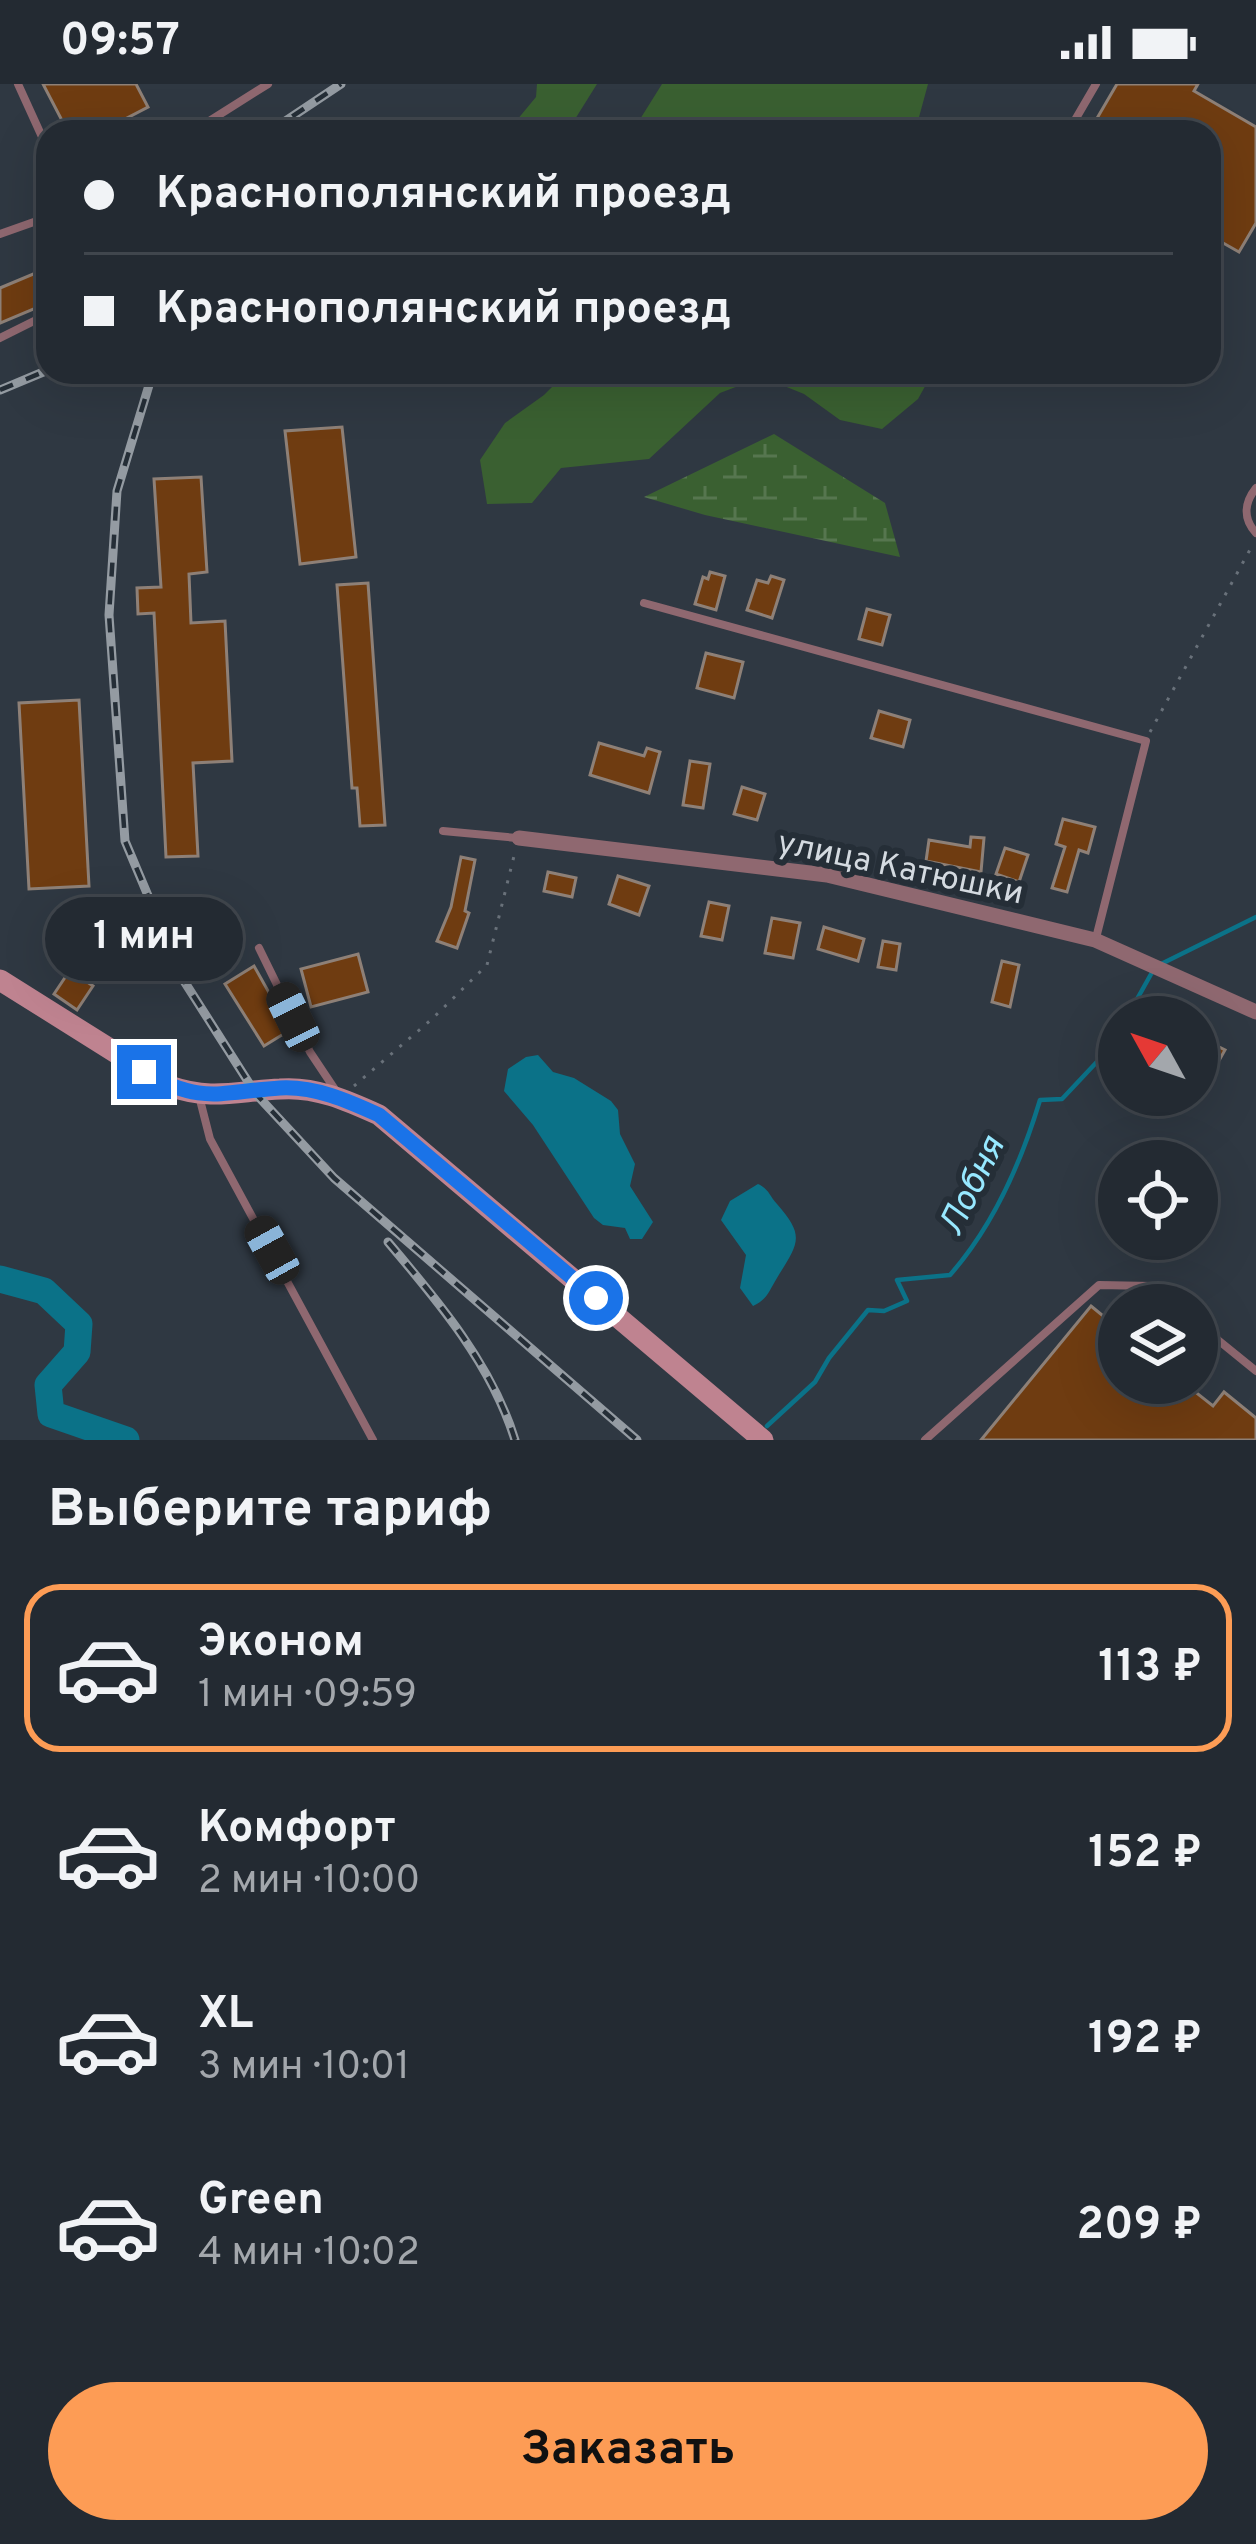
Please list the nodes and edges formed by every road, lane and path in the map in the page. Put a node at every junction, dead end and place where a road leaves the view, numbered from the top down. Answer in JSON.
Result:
{"nodes":[{"id":1,"x":19,"y":84,"type":"edge"},
{"id":2,"x":268,"y":84,"type":"edge"},
{"id":3,"x":1096,"y":84,"type":"edge"},
{"id":4,"x":212,"y":120,"type":"edge"},
{"id":5,"x":1076,"y":120,"type":"edge"},
{"id":6,"x":36,"y":123,"type":"edge"},
{"id":7,"x":36,"y":221,"type":"edge"},
{"id":8,"x":0,"y":234,"type":"edge"},
{"id":9,"x":36,"y":320,"type":"edge"},
{"id":10,"x":0,"y":338,"type":"edge"},
{"id":11,"x":1256,"y":488,"type":"edge"},
{"id":12,"x":1256,"y":536,"type":"edge"},
{"id":13,"x":644,"y":603,"type":"dead end"},
{"id":14,"x":1146,"y":741,"type":"junction"},
{"id":15,"x":443,"y":831,"type":"dead end"},
{"id":16,"x":519,"y":838,"type":"junction"},
{"id":17,"x":1095,"y":940,"type":"junction"},
{"id":18,"x":259,"y":948,"type":"dead end"},
{"id":19,"x":0,"y":980,"type":"edge"},
{"id":20,"x":1256,"y":1012,"type":"edge"},
{"id":21,"x":199,"y":1096,"type":"junction"},
{"id":22,"x":340,"y":1097,"type":"junction"},
{"id":23,"x":1098,"y":1286,"type":"edge"},
{"id":24,"x":1218,"y":1340,"type":"edge"},
{"id":25,"x":1256,"y":1371,"type":"edge"},
{"id":26,"x":373,"y":1440,"type":"edge"},
{"id":27,"x":763,"y":1440,"type":"edge"},
{"id":28,"x":925,"y":1440,"type":"edge"}],
"edges":[{"from":1,"to":6,"type":"lane"},
{"from":2,"to":4,"type":"lane"},
{"from":3,"to":5,"type":"lane"},
{"from":7,"to":8,"type":"lane"},
{"from":9,"to":10,"type":"lane"},
{"from":11,"to":12,"type":"lane"},
{"from":12,"to":14,"type":"path"},
{"from":13,"to":14,"type":"lane"},
{"from":14,"to":17,"type":"lane"},
{"from":15,"to":16,"type":"lane"},
{"from":16,"to":17,"type":"street","name":"улица Катюшки"},
{"from":16,"to":22,"type":"path"},
{"from":17,"to":20,"type":"street","name":"улица Катюшки"},
{"from":18,"to":22,"type":"lane"},
{"from":19,"to":21,"type":"main road"},
{"from":21,"to":22,"type":"main road"},
{"from":21,"to":26,"type":"lane"},
{"from":22,"to":27,"type":"main road"},
{"from":23,"to":28,"type":"lane"},
{"from":24,"to":25,"type":"lane"}]}
